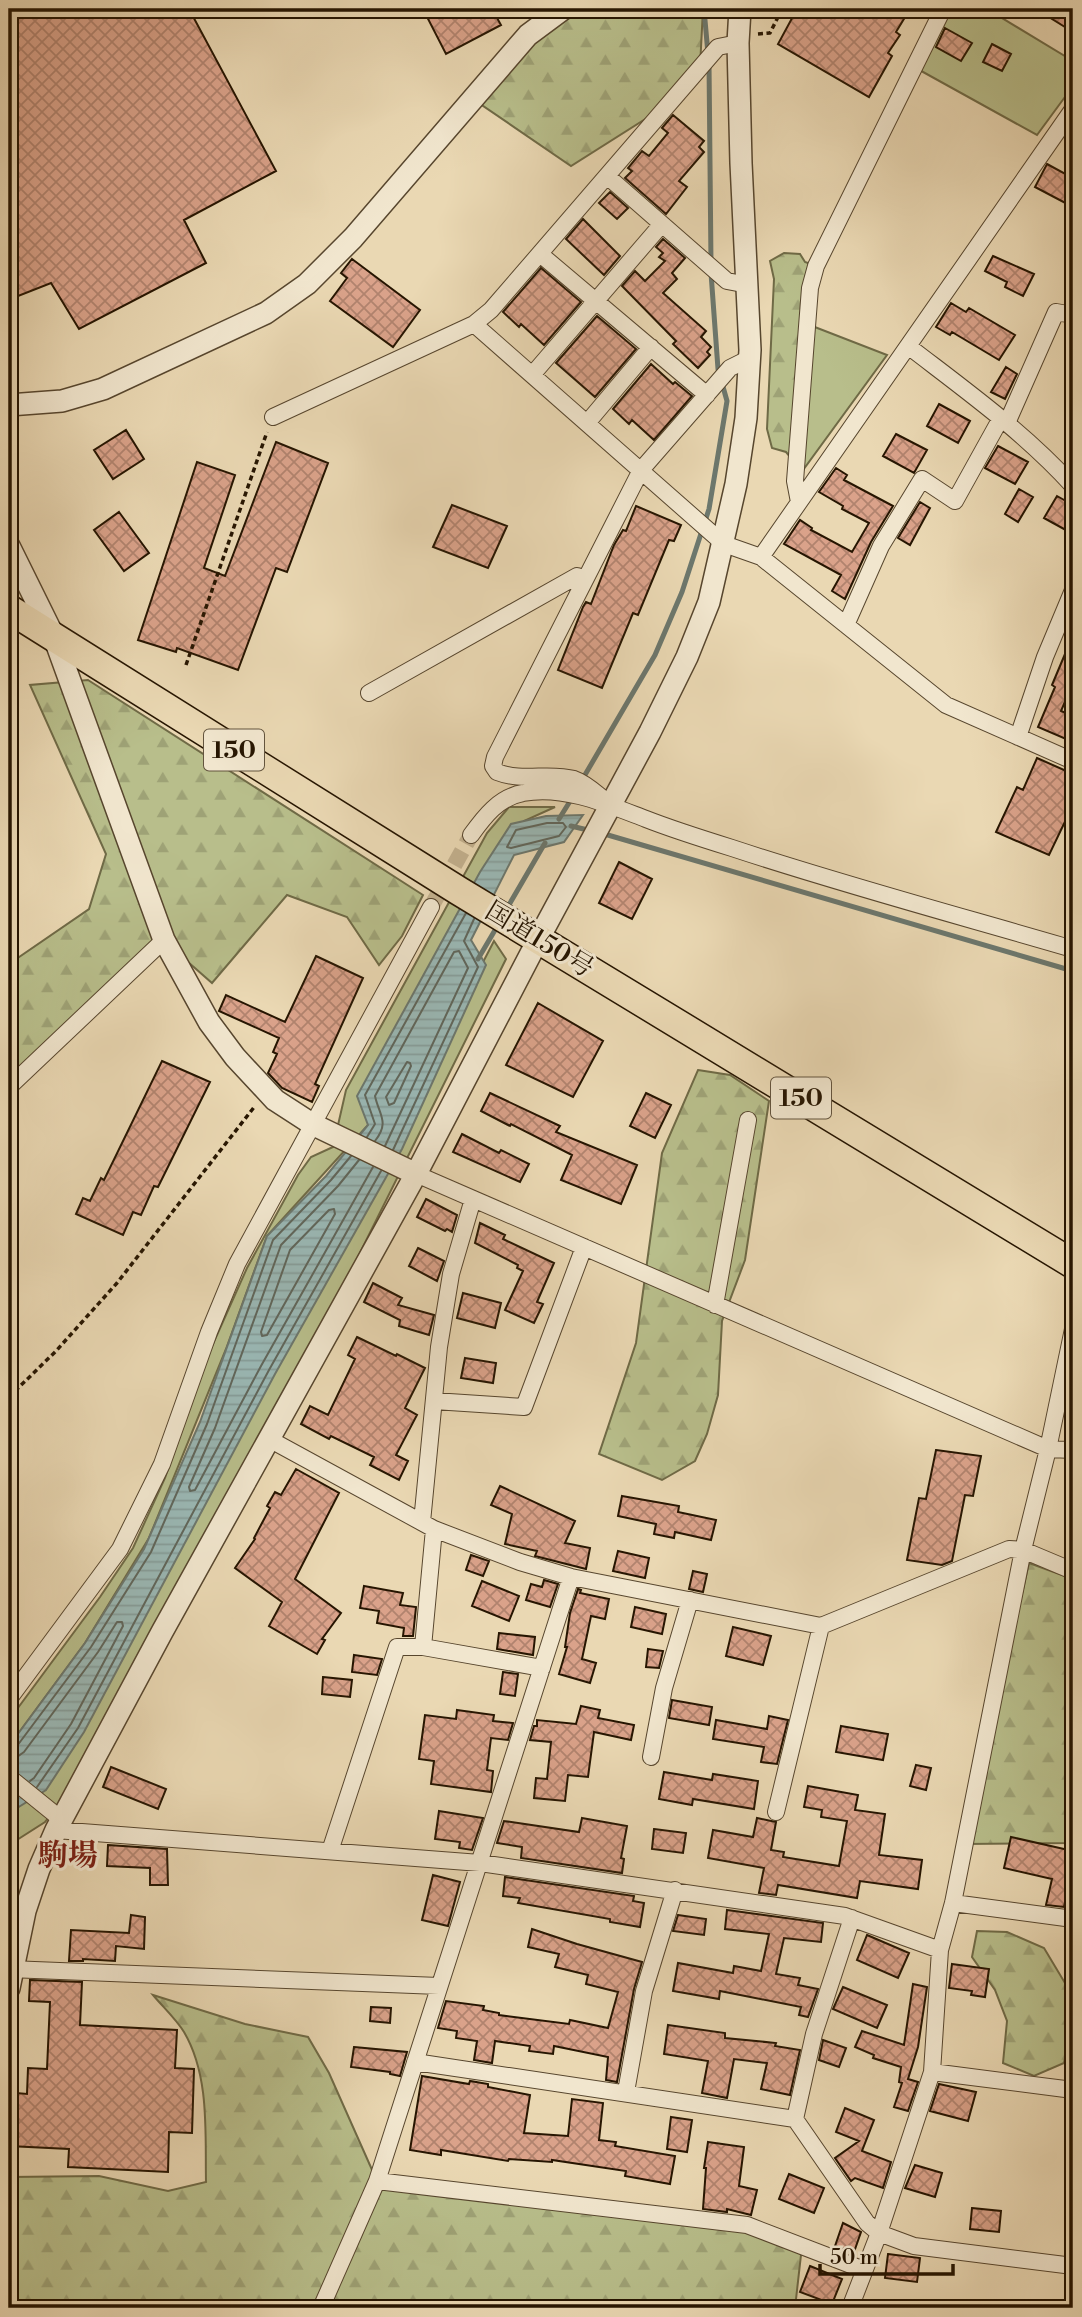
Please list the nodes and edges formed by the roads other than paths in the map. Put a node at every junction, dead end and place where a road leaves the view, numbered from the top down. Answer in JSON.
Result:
{"nodes":[{"id":1,"x":563,"y":9,"type":"edge"},
{"id":2,"x":740,"y":9,"type":"edge"},
{"id":3,"x":943,"y":9,"type":"edge"},
{"id":4,"x":738,"y":39,"type":"junction"},
{"id":5,"x":1073,"y":109,"type":"edge"},
{"id":6,"x":607,"y":176,"type":"junction"},
{"id":7,"x":662,"y":224,"type":"junction"},
{"id":8,"x":540,"y":254,"type":"junction"},
{"id":9,"x":748,"y":285,"type":"junction"},
{"id":10,"x":596,"y":301,"type":"junction"},
{"id":11,"x":1073,"y":315,"type":"edge"},
{"id":12,"x":474,"y":324,"type":"junction"},
{"id":13,"x":908,"y":346,"type":"junction"},
{"id":14,"x":651,"y":348,"type":"junction"},
{"id":15,"x":750,"y":358,"type":"junction"},
{"id":16,"x":532,"y":375,"type":"junction"},
{"id":17,"x":707,"y":396,"type":"junction"},
{"id":18,"x":9,"y":405,"type":"edge"},
{"id":19,"x":273,"y":417,"type":"road end"},
{"id":20,"x":1004,"y":421,"type":"junction"},
{"id":21,"x":587,"y":423,"type":"junction"},
{"id":22,"x":641,"y":470,"type":"junction"},
{"id":23,"x":1073,"y":486,"type":"edge"},
{"id":24,"x":799,"y":502,"type":"junction"},
{"id":25,"x":724,"y":544,"type":"junction"},
{"id":26,"x":9,"y":545,"type":"edge"},
{"id":27,"x":761,"y":557,"type":"junction"},
{"id":28,"x":585,"y":579,"type":"junction"},
{"id":29,"x":1073,"y":590,"type":"edge"},
{"id":30,"x":9,"y":609,"type":"edge"},
{"id":31,"x":846,"y":625,"type":"junction"},
{"id":32,"x":54,"y":637,"type":"junction"},
{"id":33,"x":369,"y":693,"type":"dead end"},
{"id":34,"x":1018,"y":737,"type":"junction"},
{"id":35,"x":1073,"y":761,"type":"edge"},
{"id":36,"x":608,"y":809,"type":"junction"},
{"id":37,"x":471,"y":835,"type":"tunnel mouth"},
{"id":38,"x":431,"y":907,"type":"tunnel mouth"},
{"id":39,"x":533,"y":935,"type":"junction"},
{"id":40,"x":163,"y":940,"type":"junction"},
{"id":41,"x":1073,"y":949,"type":"edge"},
{"id":42,"x":9,"y":1087,"type":"edge"},
{"id":43,"x":748,"y":1120,"type":"dead end"},
{"id":44,"x":312,"y":1124,"type":"junction"},
{"id":45,"x":410,"y":1171,"type":"junction"},
{"id":46,"x":473,"y":1199,"type":"junction"},
{"id":47,"x":584,"y":1247,"type":"junction"},
{"id":48,"x":1073,"y":1264,"type":"edge"},
{"id":49,"x":715,"y":1305,"type":"junction"},
{"id":50,"x":1073,"y":1329,"type":"edge"},
{"id":51,"x":434,"y":1401,"type":"junction"},
{"id":52,"x":269,"y":1440,"type":"junction"},
{"id":53,"x":1048,"y":1449,"type":"junction"},
{"id":54,"x":1073,"y":1450,"type":"edge"},
{"id":55,"x":428,"y":1526,"type":"junction"},
{"id":56,"x":1023,"y":1550,"type":"junction"},
{"id":57,"x":1073,"y":1571,"type":"edge"},
{"id":58,"x":572,"y":1577,"type":"junction"},
{"id":59,"x":690,"y":1600,"type":"junction"},
{"id":60,"x":821,"y":1626,"type":"junction"},
{"id":61,"x":423,"y":1647,"type":"junction"},
{"id":62,"x":542,"y":1668,"type":"junction"},
{"id":63,"x":9,"y":1699,"type":"edge"},
{"id":64,"x":651,"y":1757,"type":"dead end"},
{"id":65,"x":9,"y":1777,"type":"edge"},
{"id":66,"x":776,"y":1812,"type":"dead end"},
{"id":67,"x":59,"y":1825,"type":"junction"},
{"id":68,"x":330,"y":1851,"type":"junction"},
{"id":69,"x":480,"y":1863,"type":"junction"},
{"id":70,"x":675,"y":1890,"type":"junction"},
{"id":71,"x":953,"y":1903,"type":"junction"},
{"id":72,"x":852,"y":1918,"type":"junction"},
{"id":73,"x":1073,"y":1919,"type":"edge"},
{"id":74,"x":940,"y":1950,"type":"junction"},
{"id":75,"x":10,"y":1975,"type":"edge"},
{"id":76,"x":439,"y":1986,"type":"junction"},
{"id":77,"x":415,"y":2062,"type":"junction"},
{"id":78,"x":932,"y":2072,"type":"junction"},
{"id":79,"x":1073,"y":2090,"type":"edge"},
{"id":80,"x":626,"y":2092,"type":"junction"},
{"id":81,"x":795,"y":2119,"type":"junction"},
{"id":82,"x":377,"y":2181,"type":"junction"},
{"id":83,"x":879,"y":2233,"type":"junction"},
{"id":84,"x":1073,"y":2266,"type":"edge"},
{"id":85,"x":864,"y":2270,"type":"junction"},
{"id":86,"x":321,"y":2308,"type":"edge"},
{"id":87,"x":850,"y":2308,"type":"edge"}],
"edges":[{"from":1,"to":18,"type":"street"},
{"from":2,"to":4,"type":"street"},
{"from":3,"to":24,"type":"street"},
{"from":4,"to":6,"type":"street"},
{"from":4,"to":9,"type":"street"},
{"from":5,"to":13,"type":"street"},
{"from":6,"to":7,"type":"street"},
{"from":6,"to":8,"type":"street"},
{"from":7,"to":9,"type":"street"},
{"from":7,"to":10,"type":"street"},
{"from":8,"to":10,"type":"street"},
{"from":8,"to":12,"type":"street"},
{"from":9,"to":15,"type":"street"},
{"from":10,"to":14,"type":"street"},
{"from":10,"to":16,"type":"street"},
{"from":11,"to":20,"type":"street"},
{"from":12,"to":16,"type":"street"},
{"from":12,"to":19,"type":"street"},
{"from":13,"to":20,"type":"street"},
{"from":13,"to":24,"type":"street"},
{"from":14,"to":17,"type":"street"},
{"from":14,"to":21,"type":"street"},
{"from":15,"to":17,"type":"street"},
{"from":15,"to":25,"type":"street"},
{"from":16,"to":21,"type":"street"},
{"from":17,"to":22,"type":"street"},
{"from":20,"to":23,"type":"street"},
{"from":20,"to":31,"type":"street"},
{"from":21,"to":22,"type":"street"},
{"from":22,"to":25,"type":"street"},
{"from":22,"to":28,"type":"street"},
{"from":24,"to":27,"type":"street"},
{"from":25,"to":27,"type":"street"},
{"from":25,"to":36,"type":"street"},
{"from":26,"to":32,"type":"street"},
{"from":27,"to":31,"type":"street"},
{"from":28,"to":33,"type":"street"},
{"from":28,"to":36,"type":"street"},
{"from":29,"to":34,"type":"street"},
{"from":30,"to":32,"type":"highway","name":"国道150号","number":"150"},
{"from":31,"to":34,"type":"street"},
{"from":32,"to":39,"type":"highway","name":"国道150号","number":"150"},
{"from":32,"to":40,"type":"street"},
{"from":34,"to":35,"type":"street"},
{"from":36,"to":37,"type":"street"},
{"from":36,"to":39,"type":"street"},
{"from":36,"to":41,"type":"street"},
{"from":38,"to":44,"type":"street"},
{"from":39,"to":45,"type":"street"},
{"from":39,"to":48,"type":"highway","name":"国道150号","number":"150"},
{"from":40,"to":42,"type":"street"},
{"from":40,"to":44,"type":"street"},
{"from":43,"to":49,"type":"street"},
{"from":44,"to":45,"type":"street"},
{"from":44,"to":63,"type":"street"},
{"from":45,"to":46,"type":"street"},
{"from":45,"to":52,"type":"street"},
{"from":46,"to":47,"type":"street"},
{"from":46,"to":51,"type":"street"},
{"from":47,"to":49,"type":"street"},
{"from":47,"to":51,"type":"street"},
{"from":49,"to":53,"type":"street"},
{"from":50,"to":53,"type":"street"},
{"from":51,"to":55,"type":"street"},
{"from":52,"to":55,"type":"street"},
{"from":52,"to":67,"type":"street"},
{"from":53,"to":54,"type":"street"},
{"from":53,"to":56,"type":"street"},
{"from":55,"to":58,"type":"street"},
{"from":55,"to":61,"type":"street"},
{"from":56,"to":57,"type":"street"},
{"from":56,"to":60,"type":"street"},
{"from":56,"to":71,"type":"street"},
{"from":58,"to":59,"type":"street"},
{"from":58,"to":62,"type":"street"},
{"from":59,"to":60,"type":"street"},
{"from":59,"to":64,"type":"street"},
{"from":60,"to":66,"type":"street"},
{"from":61,"to":62,"type":"street"},
{"from":61,"to":68,"type":"street"},
{"from":62,"to":69,"type":"street"},
{"from":65,"to":67,"type":"street"},
{"from":67,"to":68,"type":"street"},
{"from":67,"to":75,"type":"street"},
{"from":68,"to":69,"type":"street"},
{"from":69,"to":70,"type":"street"},
{"from":69,"to":76,"type":"street"},
{"from":70,"to":72,"type":"street"},
{"from":70,"to":80,"type":"street"},
{"from":71,"to":73,"type":"street"},
{"from":71,"to":74,"type":"street"},
{"from":72,"to":74,"type":"street"},
{"from":72,"to":81,"type":"street"},
{"from":74,"to":78,"type":"street"},
{"from":75,"to":76,"type":"street"},
{"from":76,"to":77,"type":"street"},
{"from":77,"to":80,"type":"street"},
{"from":77,"to":82,"type":"street"},
{"from":78,"to":79,"type":"street"},
{"from":78,"to":83,"type":"street"},
{"from":80,"to":81,"type":"street"},
{"from":81,"to":83,"type":"street"},
{"from":82,"to":85,"type":"street"},
{"from":82,"to":86,"type":"street"},
{"from":83,"to":84,"type":"street"},
{"from":83,"to":85,"type":"street"},
{"from":85,"to":87,"type":"street"}]}
